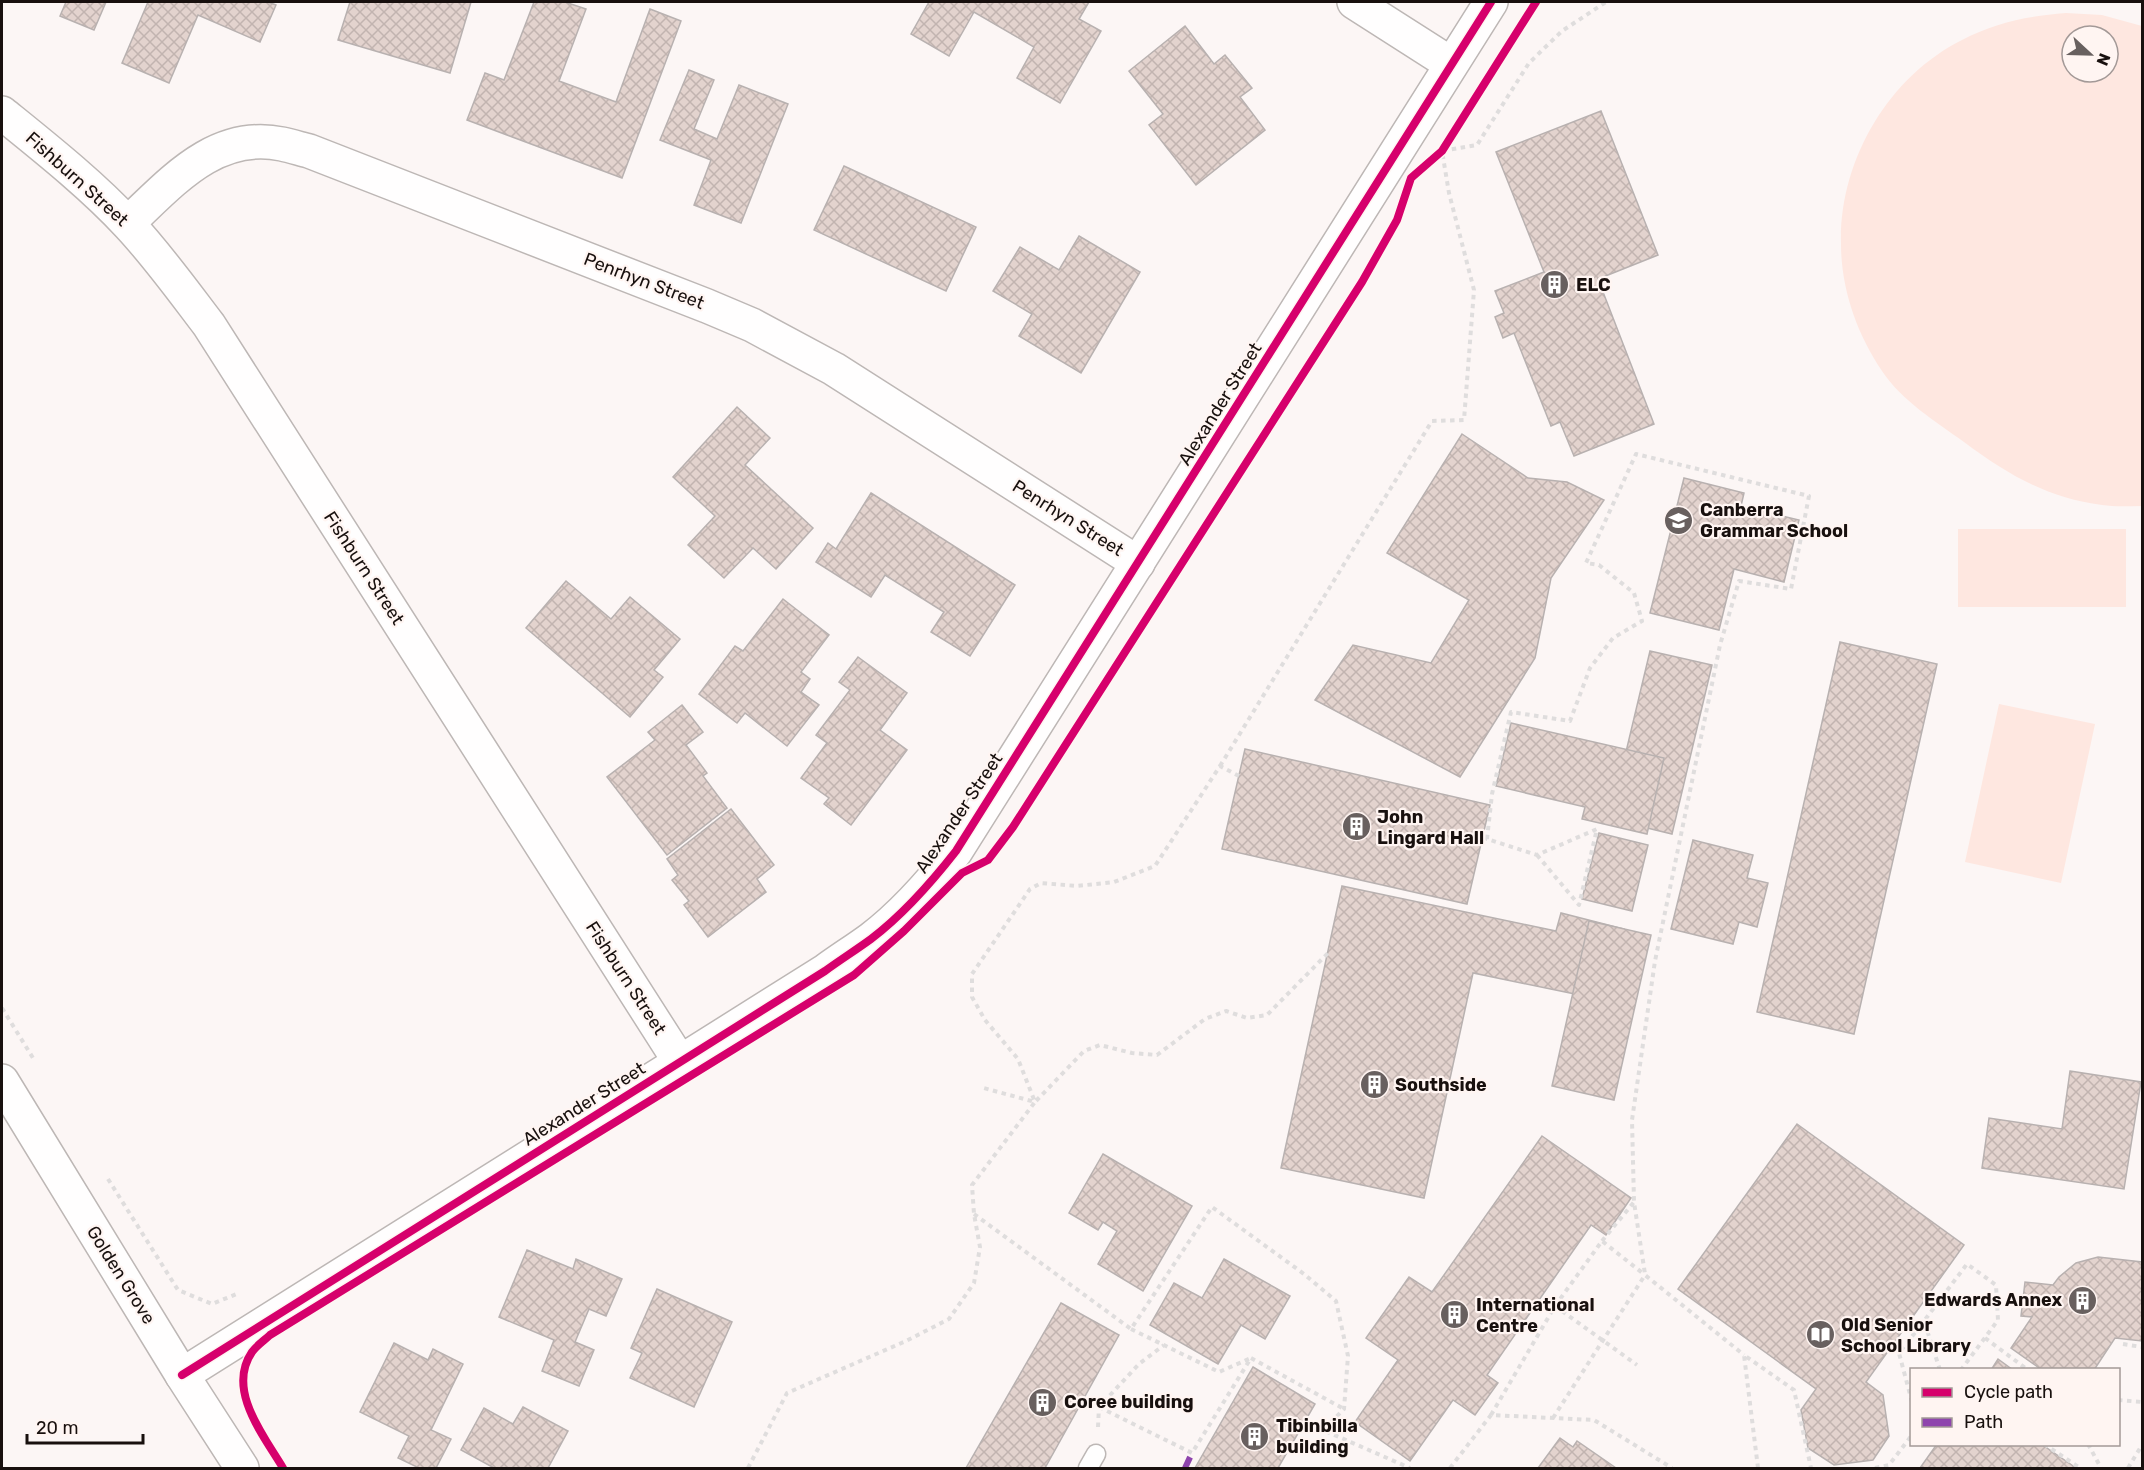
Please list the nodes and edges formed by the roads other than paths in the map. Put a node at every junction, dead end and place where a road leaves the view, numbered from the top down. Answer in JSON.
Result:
{"nodes":[{"id":1,"x":1354,"y":2,"type":"edge"},
{"id":2,"x":1491,"y":2,"type":"edge"},
{"id":3,"x":1451,"y":64,"type":"junction"},
{"id":4,"x":2,"y":113,"type":"edge"},
{"id":5,"x":128,"y":223,"type":"junction"},
{"id":6,"x":1138,"y":563,"type":"junction"},
{"id":7,"x":680,"y":1062,"type":"junction"},
{"id":8,"x":2,"y":1081,"type":"edge"},
{"id":9,"x":182,"y":1375,"type":"junction"},
{"id":10,"x":242,"y":1468,"type":"edge"}],
"edges":[{"from":1,"to":3,"type":"street"},
{"from":2,"to":3,"type":"street","name":"Alexander Street"},
{"from":3,"to":6,"type":"street","name":"Alexander Street"},
{"from":4,"to":5,"type":"street","name":"Fishburn Street"},
{"from":5,"to":6,"type":"street","name":"Penrhyn Street"},
{"from":5,"to":7,"type":"street","name":"Fishburn Street"},
{"from":6,"to":7,"type":"street","name":"Alexander Street"},
{"from":7,"to":9,"type":"street","name":"Alexander Street"},
{"from":8,"to":9,"type":"street","name":"Golden Grove"},
{"from":9,"to":10,"type":"street","name":"Golden Grove"}]}
